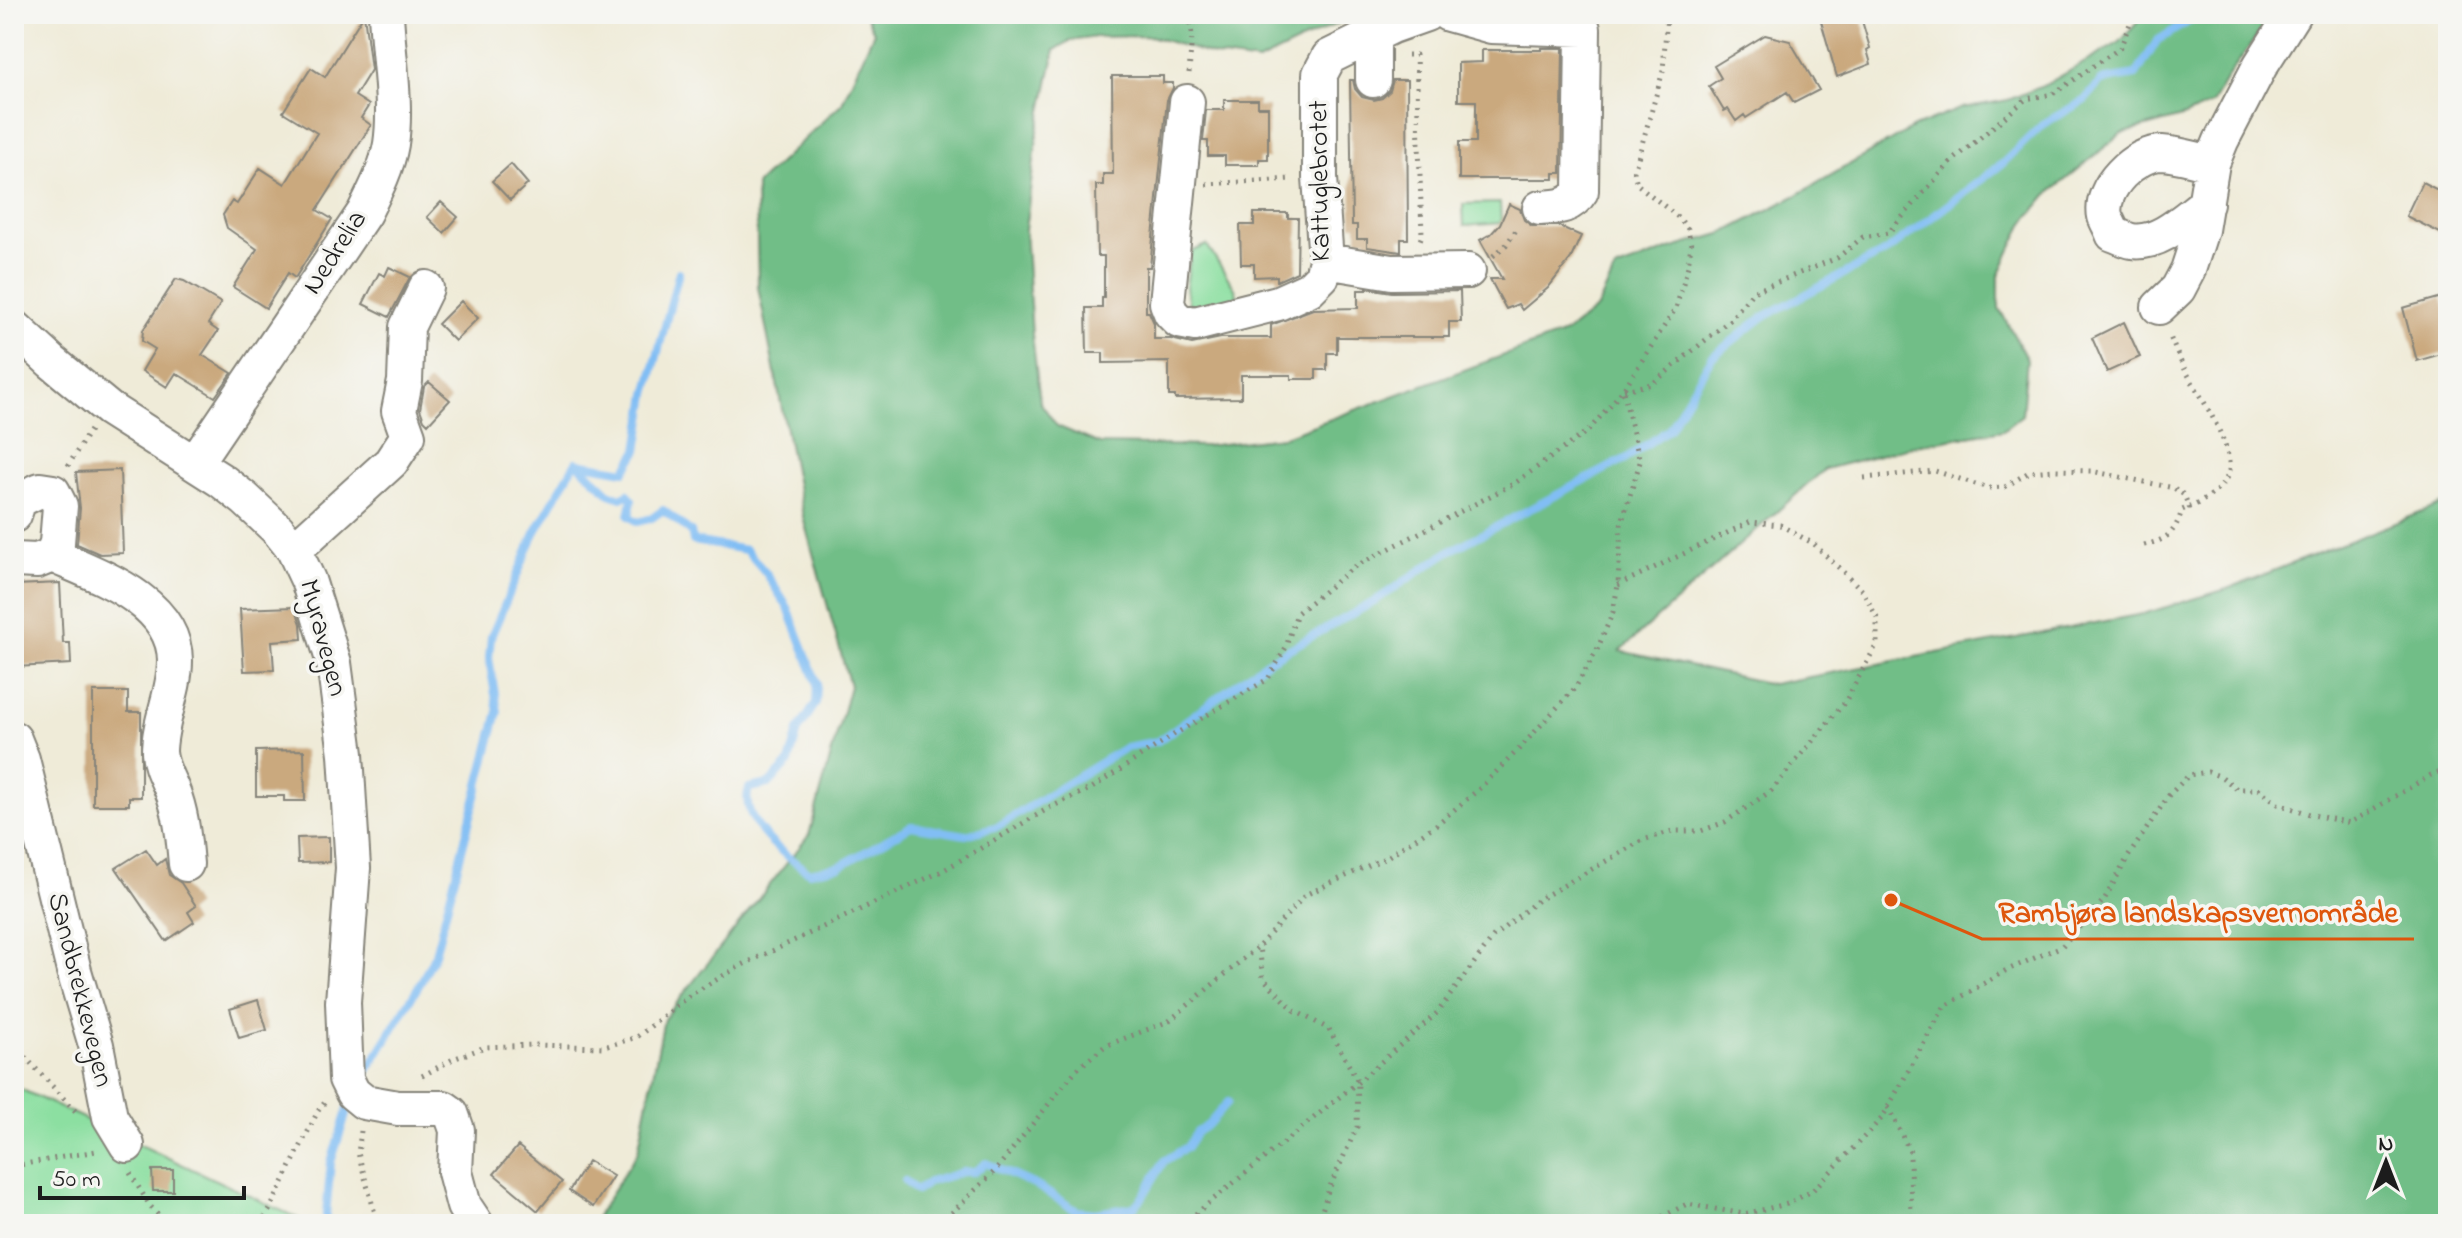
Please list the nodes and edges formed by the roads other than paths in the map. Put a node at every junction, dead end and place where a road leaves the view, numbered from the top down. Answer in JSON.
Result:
{"nodes":[{"id":1,"x":386,"y":14,"type":"edge"},
{"id":2,"x":1426,"y":14,"type":"edge"},
{"id":3,"x":1448,"y":14,"type":"edge"},
{"id":4,"x":2293,"y":14,"type":"edge"},
{"id":5,"x":1373,"y":35,"type":"junction"},
{"id":6,"x":1373,"y":80,"type":"dead end"},
{"id":7,"x":1187,"y":102,"type":"road end"},
{"id":8,"x":2212,"y":163,"type":"junction"},
{"id":9,"x":2206,"y":203,"type":"junction"},
{"id":10,"x":1540,"y":208,"type":"road end"},
{"id":11,"x":1326,"y":261,"type":"junction"},
{"id":12,"x":1476,"y":267,"type":"road end"},
{"id":13,"x":426,"y":288,"type":"dead end"},
{"id":14,"x":2159,"y":307,"type":"road end"},
{"id":15,"x":14,"y":327,"type":"edge"},
{"id":16,"x":195,"y":463,"type":"junction"},
{"id":17,"x":14,"y":515,"type":"edge"},
{"id":18,"x":294,"y":550,"type":"junction"},
{"id":19,"x":52,"y":555,"type":"junction"},
{"id":20,"x":14,"y":560,"type":"edge"},
{"id":21,"x":14,"y":739,"type":"edge"},
{"id":22,"x":186,"y":864,"type":"dead end"},
{"id":23,"x":127,"y":1145,"type":"road end"},
{"id":24,"x":476,"y":1224,"type":"edge"}],
"edges":[{"from":1,"to":16,"type":"street","name":"Nedrelia"},
{"from":2,"to":5,"type":"street","name":"Kattuglebrotet"},
{"from":3,"to":10,"type":"street"},
{"from":4,"to":8,"type":"street"},
{"from":5,"to":6,"type":"street"},
{"from":5,"to":11,"type":"street","name":"Kattuglebrotet"},
{"from":7,"to":11,"type":"street","name":"Kattuglebrotet"},
{"from":8,"to":9,"type":"street"},
{"from":8,"to":9,"type":"street"},
{"from":9,"to":14,"type":"street"},
{"from":11,"to":12,"type":"street"},
{"from":13,"to":18,"type":"street"},
{"from":15,"to":16,"type":"street","name":"Myravegen"},
{"from":16,"to":18,"type":"street","name":"Myravegen"},
{"from":17,"to":19,"type":"street"},
{"from":18,"to":24,"type":"street","name":"Myravegen"},
{"from":19,"to":20,"type":"street"},
{"from":19,"to":22,"type":"street"},
{"from":21,"to":23,"type":"street","name":"Sandbrekkevegen"}]}
